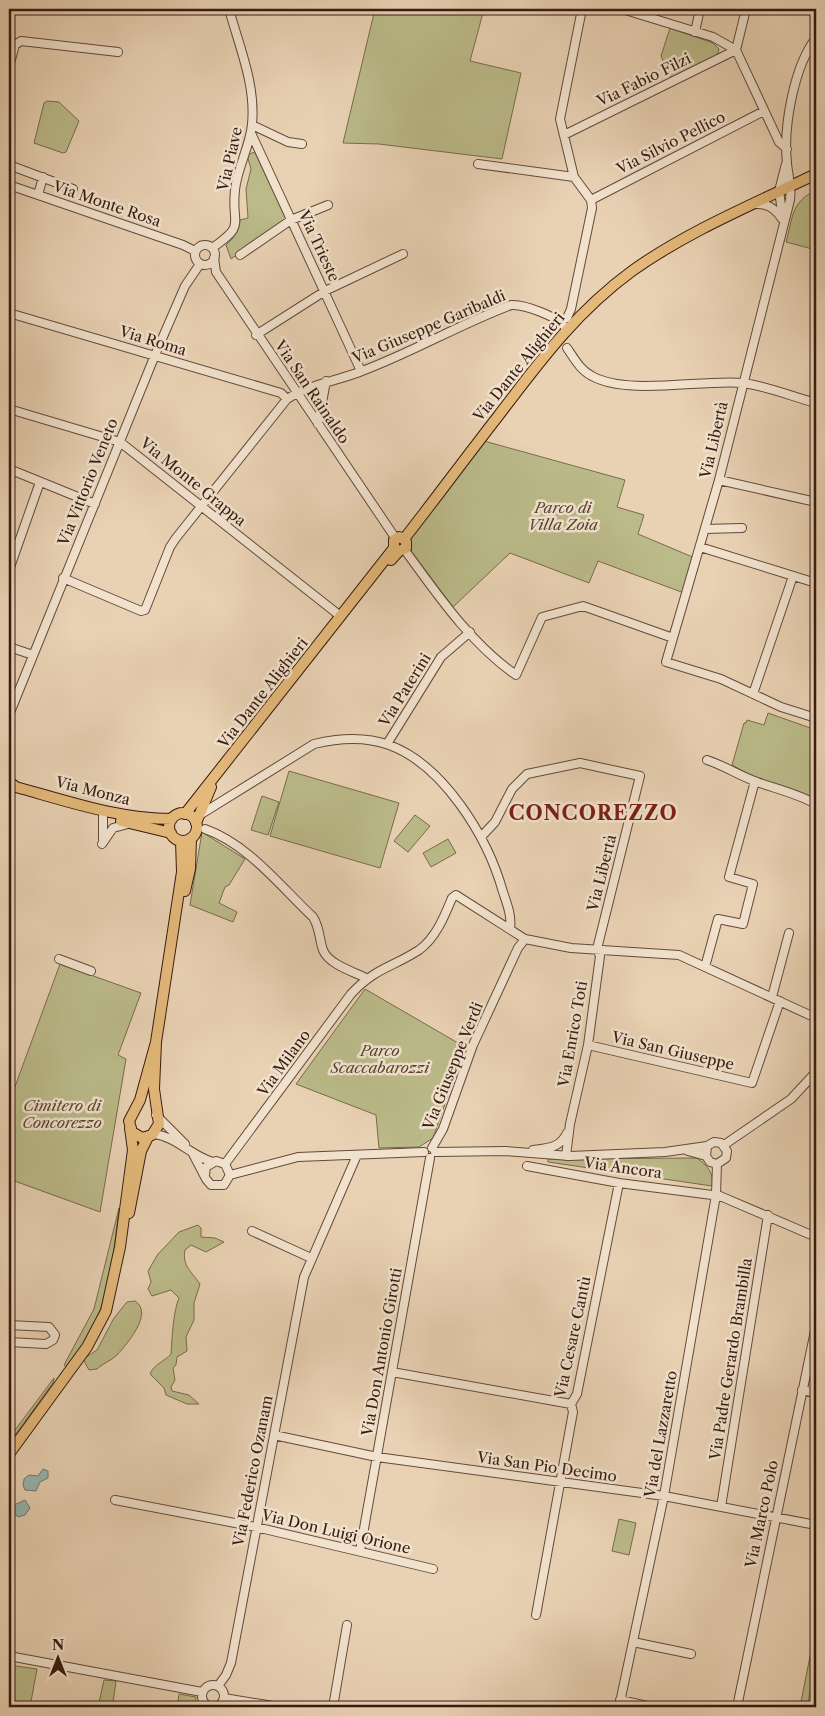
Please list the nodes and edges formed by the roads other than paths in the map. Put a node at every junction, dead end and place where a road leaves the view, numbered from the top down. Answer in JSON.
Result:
{"nodes":[{"id":1,"x":229,"y":9,"type":"edge"},
{"id":2,"x":582,"y":9,"type":"edge"},
{"id":3,"x":622,"y":9,"type":"edge"},
{"id":4,"x":700,"y":9,"type":"edge"},
{"id":5,"x":746,"y":9,"type":"edge"},
{"id":6,"x":695,"y":32,"type":"junction"},
{"id":7,"x":816,"y":38,"type":"edge"},
{"id":8,"x":736,"y":50,"type":"junction"},
{"id":9,"x":118,"y":52,"type":"dead end"},
{"id":10,"x":9,"y":67,"type":"edge"},
{"id":11,"x":764,"y":111,"type":"junction"},
{"id":12,"x":251,"y":129,"type":"junction"},
{"id":13,"x":564,"y":135,"type":"junction"},
{"id":14,"x":302,"y":144,"type":"dead end"},
{"id":15,"x":787,"y":149,"type":"junction"},
{"id":16,"x":787,"y":162,"type":"junction"},
{"id":17,"x":478,"y":164,"type":"dead end"},
{"id":18,"x":9,"y":165,"type":"edge"},
{"id":19,"x":816,"y":174,"type":"edge"},
{"id":20,"x":43,"y":177,"type":"junction"},
{"id":21,"x":574,"y":177,"type":"junction"},
{"id":22,"x":9,"y":185,"type":"edge"},
{"id":23,"x":792,"y":185,"type":"junction"},
{"id":24,"x":73,"y":189,"type":"dead end"},
{"id":25,"x":779,"y":191,"type":"junction"},
{"id":26,"x":38,"y":195,"type":"junction"},
{"id":27,"x":590,"y":200,"type":"junction"},
{"id":28,"x":328,"y":204,"type":"dead end"},
{"id":29,"x":751,"y":205,"type":"junction"},
{"id":30,"x":291,"y":220,"type":"junction"},
{"id":31,"x":784,"y":223,"type":"junction"},
{"id":32,"x":212,"y":248,"type":"junction"},
{"id":33,"x":195,"y":251,"type":"junction"},
{"id":34,"x":402,"y":254,"type":"dead end"},
{"id":35,"x":240,"y":255,"type":"dead end"},
{"id":36,"x":214,"y":258,"type":"junction"},
{"id":37,"x":200,"y":264,"type":"junction"},
{"id":38,"x":325,"y":291,"type":"junction"},
{"id":39,"x":9,"y":313,"type":"edge"},
{"id":40,"x":558,"y":320,"type":"junction"},
{"id":41,"x":566,"y":329,"type":"junction"},
{"id":42,"x":256,"y":335,"type":"junction"},
{"id":43,"x":567,"y":348,"type":"dead end"},
{"id":44,"x":154,"y":355,"type":"junction"},
{"id":45,"x":362,"y":371,"type":"junction"},
{"id":46,"x":326,"y":381,"type":"junction"},
{"id":47,"x":742,"y":383,"type":"junction"},
{"id":48,"x":297,"y":393,"type":"junction"},
{"id":49,"x":287,"y":399,"type":"junction"},
{"id":50,"x":816,"y":403,"type":"edge"},
{"id":51,"x":9,"y":409,"type":"edge"},
{"id":52,"x":318,"y":424,"type":"junction"},
{"id":53,"x":120,"y":442,"type":"junction"},
{"id":54,"x":9,"y":469,"type":"edge"},
{"id":55,"x":719,"y":480,"type":"junction"},
{"id":56,"x":40,"y":482,"type":"junction"},
{"id":57,"x":816,"y":502,"type":"edge"},
{"id":58,"x":95,"y":504,"type":"junction"},
{"id":59,"x":200,"y":507,"type":"junction"},
{"id":60,"x":742,"y":528,"type":"dead end"},
{"id":61,"x":705,"y":530,"type":"junction"},
{"id":62,"x":399,"y":545,"type":"junction"},
{"id":63,"x":700,"y":547,"type":"junction"},
{"id":64,"x":9,"y":570,"type":"edge"},
{"id":65,"x":793,"y":576,"type":"junction"},
{"id":66,"x":63,"y":578,"type":"junction"},
{"id":67,"x":816,"y":583,"type":"edge"},
{"id":68,"x":339,"y":616,"type":"junction"},
{"id":69,"x":334,"y":626,"type":"junction"},
{"id":70,"x":470,"y":632,"type":"junction"},
{"id":71,"x":673,"y":638,"type":"junction"},
{"id":72,"x":9,"y":647,"type":"edge"},
{"id":73,"x":33,"y":655,"type":"junction"},
{"id":74,"x":753,"y":694,"type":"junction"},
{"id":75,"x":9,"y":715,"type":"edge"},
{"id":76,"x":816,"y":718,"type":"edge"},
{"id":77,"x":387,"y":744,"type":"junction"},
{"id":78,"x":707,"y":760,"type":"dead end"},
{"id":79,"x":215,"y":778,"type":"junction"},
{"id":80,"x":755,"y":781,"type":"junction"},
{"id":81,"x":9,"y":782,"type":"edge"},
{"id":82,"x":9,"y":790,"type":"edge"},
{"id":83,"x":816,"y":804,"type":"edge"},
{"id":84,"x":185,"y":814,"type":"junction"},
{"id":85,"x":103,"y":816,"type":"junction"},
{"id":86,"x":172,"y":819,"type":"junction"},
{"id":87,"x":134,"y":823,"type":"junction"},
{"id":88,"x":200,"y":823,"type":"junction"},
{"id":89,"x":171,"y":833,"type":"junction"},
{"id":90,"x":481,"y":837,"type":"junction"},
{"id":91,"x":186,"y":839,"type":"junction"},
{"id":92,"x":510,"y":929,"type":"junction"},
{"id":93,"x":789,"y":933,"type":"dead end"},
{"id":94,"x":524,"y":939,"type":"junction"},
{"id":95,"x":597,"y":949,"type":"junction"},
{"id":96,"x":59,"y":959,"type":"dead end"},
{"id":97,"x":705,"y":967,"type":"junction"},
{"id":98,"x":91,"y":970,"type":"dead end"},
{"id":99,"x":366,"y":978,"type":"junction"},
{"id":100,"x":772,"y":997,"type":"junction"},
{"id":101,"x":780,"y":1002,"type":"junction"},
{"id":102,"x":816,"y":1018,"type":"edge"},
{"id":103,"x":156,"y":1042,"type":"junction"},
{"id":104,"x":588,"y":1045,"type":"junction"},
{"id":105,"x":816,"y":1072,"type":"edge"},
{"id":106,"x":133,"y":1114,"type":"junction"},
{"id":107,"x":156,"y":1116,"type":"junction"},
{"id":108,"x":570,"y":1124,"type":"junction"},
{"id":109,"x":130,"y":1125,"type":"junction"},
{"id":110,"x":150,"y":1136,"type":"junction"},
{"id":111,"x":724,"y":1145,"type":"junction"},
{"id":112,"x":708,"y":1146,"type":"junction"},
{"id":113,"x":686,"y":1150,"type":"junction"},
{"id":114,"x":192,"y":1152,"type":"junction"},
{"id":115,"x":516,"y":1152,"type":"junction"},
{"id":116,"x":430,"y":1153,"type":"junction"},
{"id":117,"x":357,"y":1155,"type":"junction"},
{"id":118,"x":566,"y":1156,"type":"junction"},
{"id":119,"x":706,"y":1156,"type":"junction"},
{"id":120,"x":213,"y":1162,"type":"junction"},
{"id":121,"x":225,"y":1164,"type":"junction"},
{"id":122,"x":717,"y":1164,"type":"junction"},
{"id":123,"x":527,"y":1166,"type":"dead end"},
{"id":124,"x":230,"y":1174,"type":"junction"},
{"id":125,"x":204,"y":1175,"type":"junction"},
{"id":126,"x":619,"y":1183,"type":"junction"},
{"id":127,"x":716,"y":1195,"type":"junction"},
{"id":128,"x":768,"y":1215,"type":"junction"},
{"id":129,"x":252,"y":1231,"type":"dead end"},
{"id":130,"x":816,"y":1237,"type":"edge"},
{"id":131,"x":120,"y":1247,"type":"junction"},
{"id":132,"x":311,"y":1258,"type":"junction"},
{"id":133,"x":9,"y":1325,"type":"edge"},
{"id":134,"x":816,"y":1326,"type":"edge"},
{"id":135,"x":9,"y":1342,"type":"edge"},
{"id":136,"x":392,"y":1372,"type":"junction"},
{"id":137,"x":802,"y":1390,"type":"junction"},
{"id":138,"x":816,"y":1393,"type":"edge"},
{"id":139,"x":571,"y":1404,"type":"junction"},
{"id":140,"x":274,"y":1435,"type":"junction"},
{"id":141,"x":9,"y":1454,"type":"edge"},
{"id":142,"x":377,"y":1456,"type":"junction"},
{"id":143,"x":560,"y":1483,"type":"junction"},
{"id":144,"x":664,"y":1496,"type":"junction"},
{"id":145,"x":116,"y":1500,"type":"dead end"},
{"id":146,"x":721,"y":1507,"type":"junction"},
{"id":147,"x":775,"y":1517,"type":"junction"},
{"id":148,"x":816,"y":1524,"type":"edge"},
{"id":149,"x":256,"y":1527,"type":"junction"},
{"id":150,"x":360,"y":1552,"type":"junction"},
{"id":151,"x":433,"y":1569,"type":"dead end"},
{"id":152,"x":536,"y":1615,"type":"dead end"},
{"id":153,"x":347,"y":1625,"type":"dead end"},
{"id":154,"x":633,"y":1642,"type":"junction"},
{"id":155,"x":691,"y":1654,"type":"dead end"},
{"id":156,"x":9,"y":1656,"type":"edge"},
{"id":157,"x":218,"y":1686,"type":"junction"},
{"id":158,"x":202,"y":1692,"type":"junction"},
{"id":159,"x":224,"y":1698,"type":"junction"},
{"id":160,"x":619,"y":1703,"type":"edge"},
{"id":161,"x":207,"y":1706,"type":"edge"},
{"id":162,"x":279,"y":1707,"type":"edge"},
{"id":163,"x":333,"y":1707,"type":"edge"},
{"id":164,"x":652,"y":1707,"type":"edge"},
{"id":165,"x":737,"y":1707,"type":"edge"}],
"edges":[{"from":1,"to":12,"type":"street","name":"Via Piave"},
{"from":2,"to":13,"type":"street"},
{"from":3,"to":6,"type":"street"},
{"from":4,"to":6,"type":"street"},
{"from":5,"to":8,"type":"street"},
{"from":6,"to":8,"type":"street"},
{"from":7,"to":15,"type":"street"},
{"from":8,"to":11,"type":"street"},
{"from":8,"to":13,"type":"street","name":"Via Fabio Filzi"},
{"from":9,"to":10,"type":"street"},
{"from":11,"to":15,"type":"street"},
{"from":11,"to":27,"type":"street","name":"Via Silvio Pellico"},
{"from":12,"to":14,"type":"street"},
{"from":12,"to":30,"type":"street","name":"Via Trieste"},
{"from":12,"to":32,"type":"street","name":"Via Piave"},
{"from":13,"to":21,"type":"street"},
{"from":15,"to":16,"type":"street"},
{"from":16,"to":23,"type":"street"},
{"from":16,"to":25,"type":"street"},
{"from":17,"to":21,"type":"street"},
{"from":18,"to":20,"type":"street"},
{"from":19,"to":23,"type":"main road","name":"Via Dante Alighieri"},
{"from":20,"to":24,"type":"street"},
{"from":20,"to":26,"type":"street"},
{"from":21,"to":27,"type":"street"},
{"from":22,"to":26,"type":"street","name":"Via Monte Rosa"},
{"from":23,"to":25,"type":"main road","name":"Via Dante Alighieri"},
{"from":23,"to":31,"type":"street","name":"Via Libertà"},
{"from":25,"to":29,"type":"main road","name":"Via Dante Alighieri"},
{"from":25,"to":31,"type":"street","name":"Via Libertà"},
{"from":26,"to":33,"type":"street","name":"Via Monte Rosa"},
{"from":27,"to":40,"type":"street"},
{"from":28,"to":30,"type":"street"},
{"from":29,"to":31,"type":"street"},
{"from":29,"to":41,"type":"main road","name":"Via Dante Alighieri"},
{"from":30,"to":35,"type":"street"},
{"from":30,"to":38,"type":"street","name":"Via Trieste"},
{"from":31,"to":47,"type":"street","name":"Via Libertà"},
{"from":32,"to":33,"type":"street"},
{"from":32,"to":36,"type":"street"},
{"from":33,"to":37,"type":"street"},
{"from":34,"to":38,"type":"street"},
{"from":36,"to":37,"type":"street"},
{"from":36,"to":42,"type":"street","name":"Via San Rainaldo"},
{"from":37,"to":44,"type":"street","name":"Via Vittorio Veneto"},
{"from":38,"to":42,"type":"street"},
{"from":38,"to":45,"type":"street","name":"Via Trieste"},
{"from":39,"to":44,"type":"street","name":"Via Roma"},
{"from":40,"to":41,"type":"street","name":"Via Giuseppe Garibaldi"},
{"from":40,"to":45,"type":"street","name":"Via Giuseppe Garibaldi"},
{"from":41,"to":62,"type":"main road","name":"Via Dante Alighieri"},
{"from":42,"to":48,"type":"street","name":"Via San Rainaldo"},
{"from":43,"to":47,"type":"street"},
{"from":44,"to":49,"type":"street","name":"Via Roma"},
{"from":44,"to":53,"type":"street","name":"Via Vittorio Veneto"},
{"from":45,"to":46,"type":"street","name":"Via Giuseppe Garibaldi"},
{"from":46,"to":48,"type":"street","name":"Via Giuseppe Garibaldi"},
{"from":46,"to":52,"type":"street"},
{"from":47,"to":50,"type":"street"},
{"from":47,"to":55,"type":"street","name":"Via Libertà"},
{"from":48,"to":49,"type":"street","name":"Via Giuseppe Garibaldi"},
{"from":48,"to":52,"type":"street","name":"Via San Rainaldo"},
{"from":49,"to":59,"type":"street"},
{"from":51,"to":53,"type":"street","name":"Via Monte Grappa"},
{"from":52,"to":62,"type":"street","name":"Via San Rainaldo"},
{"from":53,"to":58,"type":"street","name":"Via Vittorio Veneto"},
{"from":53,"to":59,"type":"street","name":"Via Monte Grappa"},
{"from":54,"to":56,"type":"street"},
{"from":55,"to":57,"type":"street"},
{"from":55,"to":61,"type":"street","name":"Via Libertà"},
{"from":56,"to":58,"type":"street"},
{"from":56,"to":64,"type":"street"},
{"from":58,"to":66,"type":"street","name":"Via Vittorio Veneto"},
{"from":59,"to":66,"type":"street"},
{"from":59,"to":68,"type":"street","name":"Via Monte Grappa"},
{"from":60,"to":61,"type":"street"},
{"from":61,"to":63,"type":"street","name":"Via Libertà"},
{"from":62,"to":68,"type":"main road","name":"Via Dante Alighieri"},
{"from":62,"to":69,"type":"main road","name":"Via Dante Alighieri"},
{"from":62,"to":70,"type":"street","name":"Via San Rainaldo"},
{"from":63,"to":65,"type":"street"},
{"from":63,"to":71,"type":"street","name":"Via Libertà"},
{"from":65,"to":67,"type":"street"},
{"from":65,"to":74,"type":"street"},
{"from":66,"to":73,"type":"street","name":"Via Vittorio Veneto"},
{"from":68,"to":69,"type":"main road","name":"Via Dante Alighieri"},
{"from":69,"to":79,"type":"main road","name":"Via Dante Alighieri"},
{"from":70,"to":71,"type":"street","name":"Via San Rainaldo"},
{"from":70,"to":77,"type":"street","name":"Via Paterini"},
{"from":71,"to":74,"type":"street","name":"Via Libertà"},
{"from":72,"to":73,"type":"street"},
{"from":73,"to":75,"type":"street","name":"Via Vittorio Veneto"},
{"from":74,"to":76,"type":"street"},
{"from":77,"to":88,"type":"street"},
{"from":77,"to":90,"type":"street"},
{"from":78,"to":80,"type":"street"},
{"from":79,"to":84,"type":"main road","name":"Via Dante Alighieri"},
{"from":79,"to":88,"type":"main road","name":"Via Dante Alighieri"},
{"from":80,"to":83,"type":"street"},
{"from":80,"to":97,"type":"street"},
{"from":81,"to":86,"type":"main road","name":"Via Monza"},
{"from":82,"to":85,"type":"main road","name":"Via Monza"},
{"from":84,"to":86,"type":"main road"},
{"from":84,"to":88,"type":"main road"},
{"from":85,"to":87,"type":"main road","name":"Via Monza"},
{"from":85,"to":87,"type":"street"},
{"from":86,"to":89,"type":"main road"},
{"from":87,"to":89,"type":"main road","name":"Via Monza"},
{"from":88,"to":91,"type":"main road"},
{"from":88,"to":99,"type":"street"},
{"from":89,"to":91,"type":"main road"},
{"from":90,"to":92,"type":"street"},
{"from":90,"to":95,"type":"street","name":"Via Libertà"},
{"from":91,"to":103,"type":"main road"},
{"from":92,"to":94,"type":"street"},
{"from":92,"to":99,"type":"street","name":"Via Milano"},
{"from":93,"to":100,"type":"street"},
{"from":94,"to":95,"type":"street"},
{"from":94,"to":116,"type":"street","name":"Via Giuseppe Verdi"},
{"from":95,"to":97,"type":"street"},
{"from":95,"to":104,"type":"street","name":"Via Enrico Toti"},
{"from":96,"to":98,"type":"street"},
{"from":97,"to":100,"type":"street"},
{"from":99,"to":121,"type":"street","name":"Via Milano"},
{"from":100,"to":101,"type":"street"},
{"from":101,"to":102,"type":"street"},
{"from":101,"to":104,"type":"street","name":"Via San Giuseppe"},
{"from":103,"to":106,"type":"main road"},
{"from":103,"to":107,"type":"main road"},
{"from":104,"to":108,"type":"street","name":"Via Enrico Toti"},
{"from":105,"to":111,"type":"street"},
{"from":106,"to":107,"type":"main road"},
{"from":106,"to":109,"type":"main road"},
{"from":107,"to":110,"type":"main road"},
{"from":107,"to":114,"type":"street"},
{"from":108,"to":115,"type":"street","name":"Via Enrico Toti"},
{"from":108,"to":118,"type":"street","name":"Via Enrico Toti"},
{"from":109,"to":110,"type":"main road"},
{"from":109,"to":131,"type":"main road"},
{"from":110,"to":114,"type":"street"},
{"from":110,"to":131,"type":"main road"},
{"from":111,"to":112,"type":"street"},
{"from":111,"to":122,"type":"street"},
{"from":112,"to":113,"type":"street"},
{"from":112,"to":119,"type":"street"},
{"from":113,"to":118,"type":"street"},
{"from":113,"to":119,"type":"street"},
{"from":114,"to":120,"type":"street"},
{"from":114,"to":125,"type":"street"},
{"from":115,"to":116,"type":"street"},
{"from":115,"to":118,"type":"street"},
{"from":116,"to":117,"type":"street"},
{"from":116,"to":136,"type":"street","name":"Via Don Antonio Girotti"},
{"from":117,"to":124,"type":"street"},
{"from":117,"to":132,"type":"street","name":"Via Federico Ozanam"},
{"from":119,"to":122,"type":"street"},
{"from":120,"to":121,"type":"street"},
{"from":120,"to":125,"type":"street"},
{"from":121,"to":124,"type":"street"},
{"from":122,"to":127,"type":"street","name":"Via del Lazzaretto"},
{"from":123,"to":126,"type":"street","name":"Via Ancora"},
{"from":124,"to":125,"type":"street"},
{"from":126,"to":127,"type":"street","name":"Via Ancora"},
{"from":126,"to":139,"type":"street","name":"Via Cesare Cantù"},
{"from":127,"to":128,"type":"street","name":"Via Ancora"},
{"from":127,"to":144,"type":"street","name":"Via del Lazzaretto"},
{"from":128,"to":130,"type":"street","name":"Via Ancora"},
{"from":128,"to":146,"type":"street","name":"Via Padre Gerardo Brambilla"},
{"from":129,"to":132,"type":"street"},
{"from":131,"to":141,"type":"main road"},
{"from":132,"to":140,"type":"street","name":"Via Federico Ozanam"},
{"from":133,"to":135,"type":"street"},
{"from":134,"to":137,"type":"street","name":"Via Marco Polo"},
{"from":136,"to":139,"type":"street"},
{"from":136,"to":142,"type":"street","name":"Via Don Antonio Girotti"},
{"from":137,"to":138,"type":"street"},
{"from":137,"to":147,"type":"street","name":"Via Marco Polo"},
{"from":139,"to":143,"type":"street","name":"Via Cesare Cantù"},
{"from":140,"to":142,"type":"street","name":"Via San Pio Decimo"},
{"from":140,"to":149,"type":"street","name":"Via Federico Ozanam"},
{"from":142,"to":143,"type":"street","name":"Via San Pio Decimo"},
{"from":142,"to":150,"type":"street","name":"Via Don Antonio Girotti"},
{"from":143,"to":144,"type":"street","name":"Via San Pio Decimo"},
{"from":143,"to":152,"type":"street","name":"Via Cesare Cantù"},
{"from":144,"to":146,"type":"street","name":"Via San Pio Decimo"},
{"from":144,"to":154,"type":"street","name":"Via del Lazzaretto"},
{"from":145,"to":149,"type":"street","name":"Via Don Luigi Orione"},
{"from":146,"to":147,"type":"street","name":"Via San Pio Decimo"},
{"from":147,"to":148,"type":"street","name":"Via San Pio Decimo"},
{"from":147,"to":165,"type":"street","name":"Via Marco Polo"},
{"from":149,"to":150,"type":"street","name":"Via Don Luigi Orione"},
{"from":149,"to":157,"type":"street","name":"Via Federico Ozanam"},
{"from":150,"to":151,"type":"street","name":"Via Don Luigi Orione"},
{"from":153,"to":163,"type":"street"},
{"from":154,"to":155,"type":"street"},
{"from":154,"to":160,"type":"street","name":"Via del Lazzaretto"},
{"from":156,"to":158,"type":"street"},
{"from":157,"to":158,"type":"street"},
{"from":157,"to":159,"type":"street"},
{"from":158,"to":161,"type":"street"},
{"from":159,"to":161,"type":"street"},
{"from":159,"to":162,"type":"street"},
{"from":160,"to":164,"type":"street"}]}
